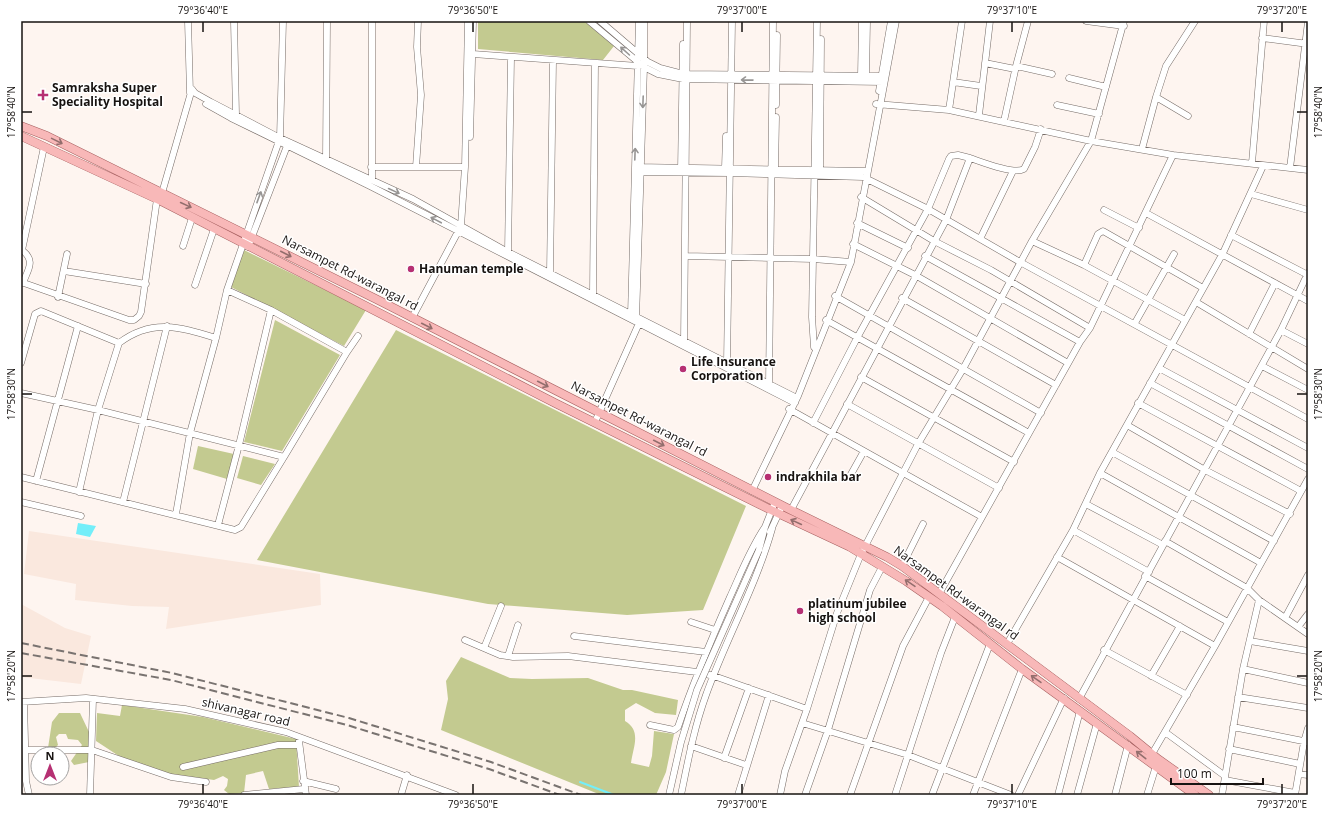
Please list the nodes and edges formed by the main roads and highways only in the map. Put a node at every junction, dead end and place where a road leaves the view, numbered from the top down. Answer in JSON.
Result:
{"nodes":[{"id":1,"x":21,"y":126,"type":"edge"},
{"id":2,"x":21,"y":136,"type":"edge"},
{"id":3,"x":159,"y":196,"type":"junction"},
{"id":4,"x":777,"y":508,"type":"junction"},
{"id":5,"x":1155,"y":760,"type":"junction"},
{"id":6,"x":1195,"y":795,"type":"edge"},
{"id":7,"x":1210,"y":795,"type":"edge"}],
"edges":[{"from":1,"to":3,"type":"main road","name":"Narsampet Rd-warangal rd","one_way":true},
{"from":2,"to":3,"type":"main road","name":"Narsampet Rd-warangal rd"},
{"from":3,"to":4,"type":"main road","name":"Narsampet Rd-warangal rd"},
{"from":3,"to":4,"type":"main road","name":"Narsampet Rd-warangal rd","one_way":true},
{"from":5,"to":4,"type":"main road","name":"Narsampet Rd-warangal rd","one_way":true},
{"from":4,"to":5,"type":"main road","name":"Narsampet Rd-warangal rd"},
{"from":5,"to":6,"type":"main road","name":"Narsampet Rd-warangal rd"},
{"from":5,"to":7,"type":"main road","name":"Narsampet Rd-warangal rd"}]}
